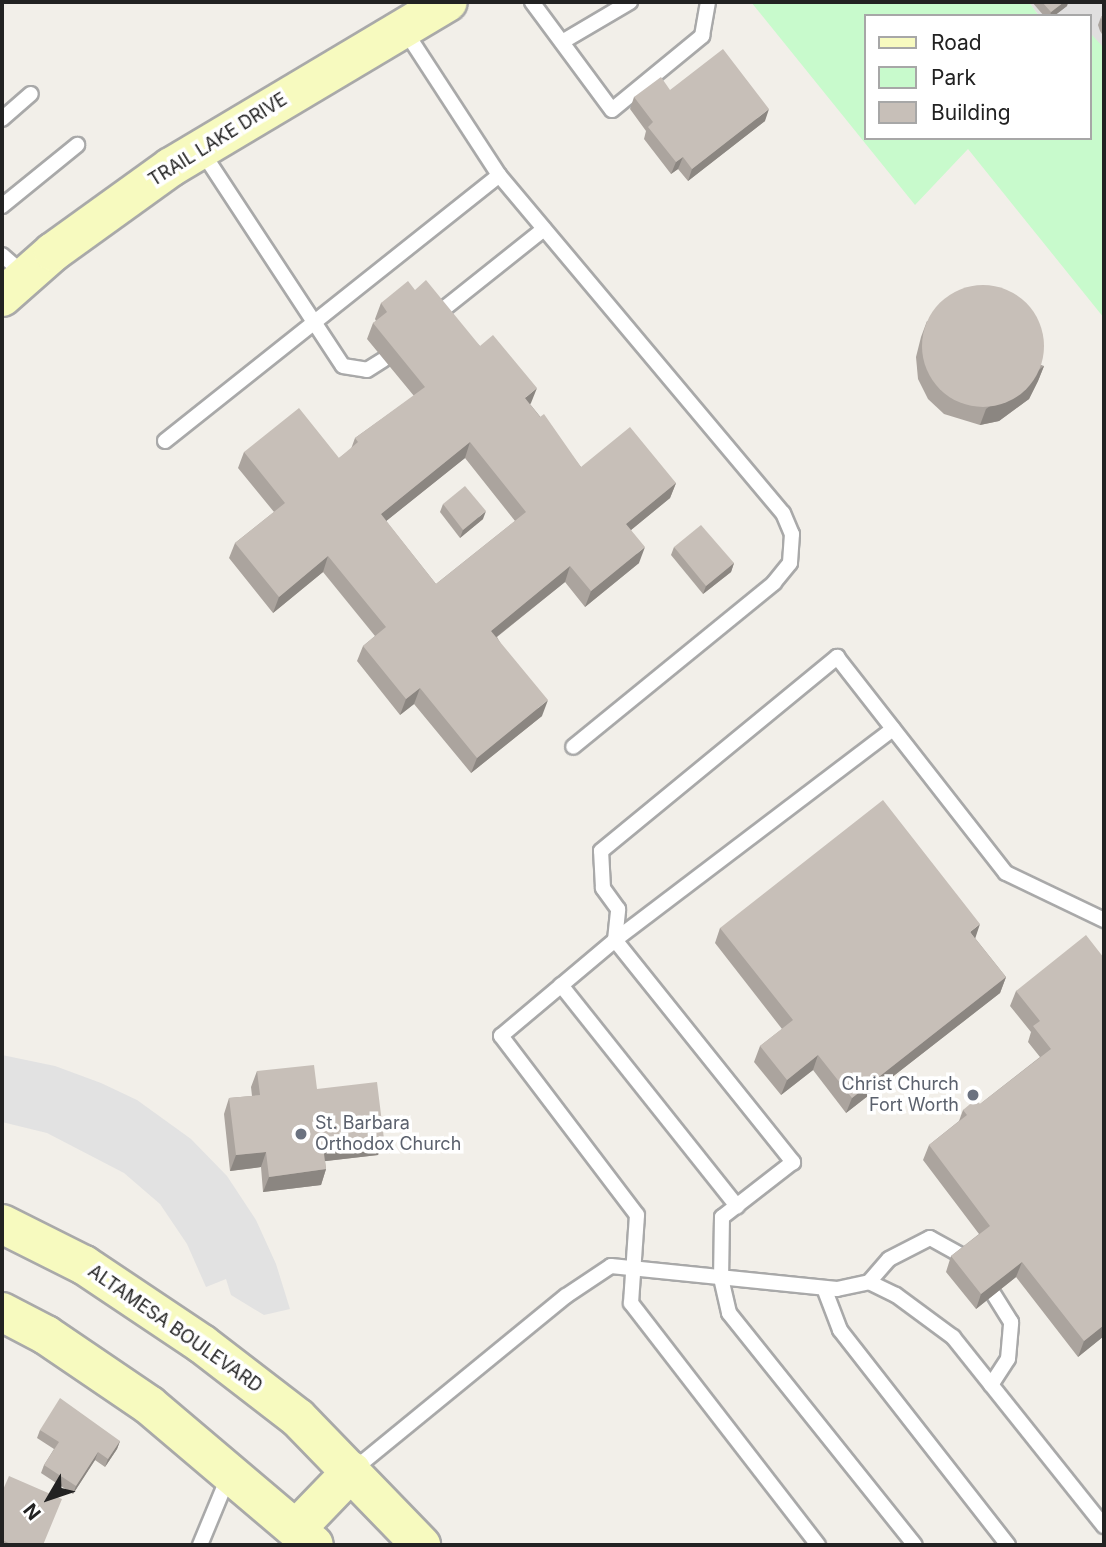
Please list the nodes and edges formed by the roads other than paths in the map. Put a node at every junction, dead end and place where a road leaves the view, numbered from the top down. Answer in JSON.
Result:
{"nodes":[{"id":1,"x":448,"y":2,"type":"edge"},
{"id":2,"x":532,"y":2,"type":"edge"},
{"id":3,"x":630,"y":2,"type":"edge"},
{"id":4,"x":708,"y":2,"type":"edge"},
{"id":5,"x":402,"y":27,"type":"junction"},
{"id":6,"x":562,"y":42,"type":"junction"},
{"id":7,"x":30,"y":94,"type":"dead end"},
{"id":8,"x":2,"y":118,"type":"edge"},
{"id":9,"x":77,"y":145,"type":"dead end"},
{"id":10,"x":200,"y":149,"type":"junction"},
{"id":11,"x":499,"y":175,"type":"junction"},
{"id":12,"x":2,"y":206,"type":"edge"},
{"id":13,"x":544,"y":229,"type":"junction"},
{"id":14,"x":10,"y":276,"type":"edge"},
{"id":15,"x":436,"y":315,"type":"edge"},
{"id":16,"x":315,"y":322,"type":"junction"},
{"id":17,"x":383,"y":360,"type":"edge"},
{"id":18,"x":165,"y":440,"type":"dead end"},
{"id":19,"x":893,"y":729,"type":"junction"},
{"id":20,"x":573,"y":747,"type":"dead end"},
{"id":21,"x":1104,"y":920,"type":"edge"},
{"id":22,"x":615,"y":940,"type":"junction"},
{"id":23,"x":561,"y":985,"type":"junction"},
{"id":24,"x":737,"y":1206,"type":"junction"},
{"id":25,"x":2,"y":1224,"type":"edge"},
{"id":26,"x":964,"y":1257,"type":"edge"},
{"id":27,"x":636,"y":1272,"type":"junction"},
{"id":28,"x":721,"y":1278,"type":"junction"},
{"id":29,"x":869,"y":1282,"type":"junction"},
{"id":30,"x":824,"y":1288,"type":"junction"},
{"id":31,"x":994,"y":1295,"type":"edge"},
{"id":32,"x":2,"y":1312,"type":"edge"},
{"id":33,"x":991,"y":1385,"type":"junction"},
{"id":34,"x":230,"y":1471,"type":"junction"},
{"id":35,"x":352,"y":1471,"type":"junction"},
{"id":36,"x":1104,"y":1526,"type":"edge"},
{"id":37,"x":305,"y":1537,"type":"edge"},
{"id":38,"x":206,"y":1542,"type":"edge"},
{"id":39,"x":421,"y":1545,"type":"edge"},
{"id":40,"x":818,"y":1545,"type":"edge"},
{"id":41,"x":915,"y":1545,"type":"edge"},
{"id":42,"x":1008,"y":1545,"type":"edge"}],
"edges":[{"from":1,"to":5,"type":"main road","name":"TRAIL LAKE DRIVE"},
{"from":2,"to":6,"type":"lane"},
{"from":3,"to":6,"type":"lane"},
{"from":4,"to":6,"type":"lane"},
{"from":5,"to":10,"type":"main road","name":"TRAIL LAKE DRIVE"},
{"from":5,"to":11,"type":"lane"},
{"from":7,"to":8,"type":"lane"},
{"from":9,"to":12,"type":"lane"},
{"from":10,"to":14,"type":"main road","name":"TRAIL LAKE DRIVE"},
{"from":10,"to":16,"type":"lane"},
{"from":11,"to":13,"type":"lane"},
{"from":11,"to":16,"type":"lane"},
{"from":13,"to":15,"type":"lane"},
{"from":13,"to":20,"type":"lane"},
{"from":16,"to":17,"type":"lane"},
{"from":16,"to":18,"type":"lane"},
{"from":19,"to":21,"type":"lane"},
{"from":19,"to":22,"type":"lane"},
{"from":19,"to":22,"type":"lane"},
{"from":22,"to":23,"type":"lane"},
{"from":22,"to":24,"type":"lane"},
{"from":23,"to":24,"type":"lane"},
{"from":23,"to":27,"type":"lane"},
{"from":24,"to":28,"type":"lane"},
{"from":25,"to":35,"type":"main road","name":"ALTAMESA BOULEVARD"},
{"from":26,"to":29,"type":"lane"},
{"from":27,"to":28,"type":"lane"},
{"from":27,"to":35,"type":"lane"},
{"from":27,"to":40,"type":"lane"},
{"from":28,"to":30,"type":"lane"},
{"from":28,"to":41,"type":"lane"},
{"from":29,"to":30,"type":"lane"},
{"from":29,"to":33,"type":"lane"},
{"from":30,"to":42,"type":"lane"},
{"from":31,"to":33,"type":"lane"},
{"from":32,"to":34,"type":"main road"},
{"from":33,"to":36,"type":"lane"},
{"from":34,"to":37,"type":"main road"},
{"from":34,"to":38,"type":"lane"},
{"from":35,"to":37,"type":"main road"},
{"from":35,"to":39,"type":"main road","name":"ALTAMESA BOULEVARD"}]}
